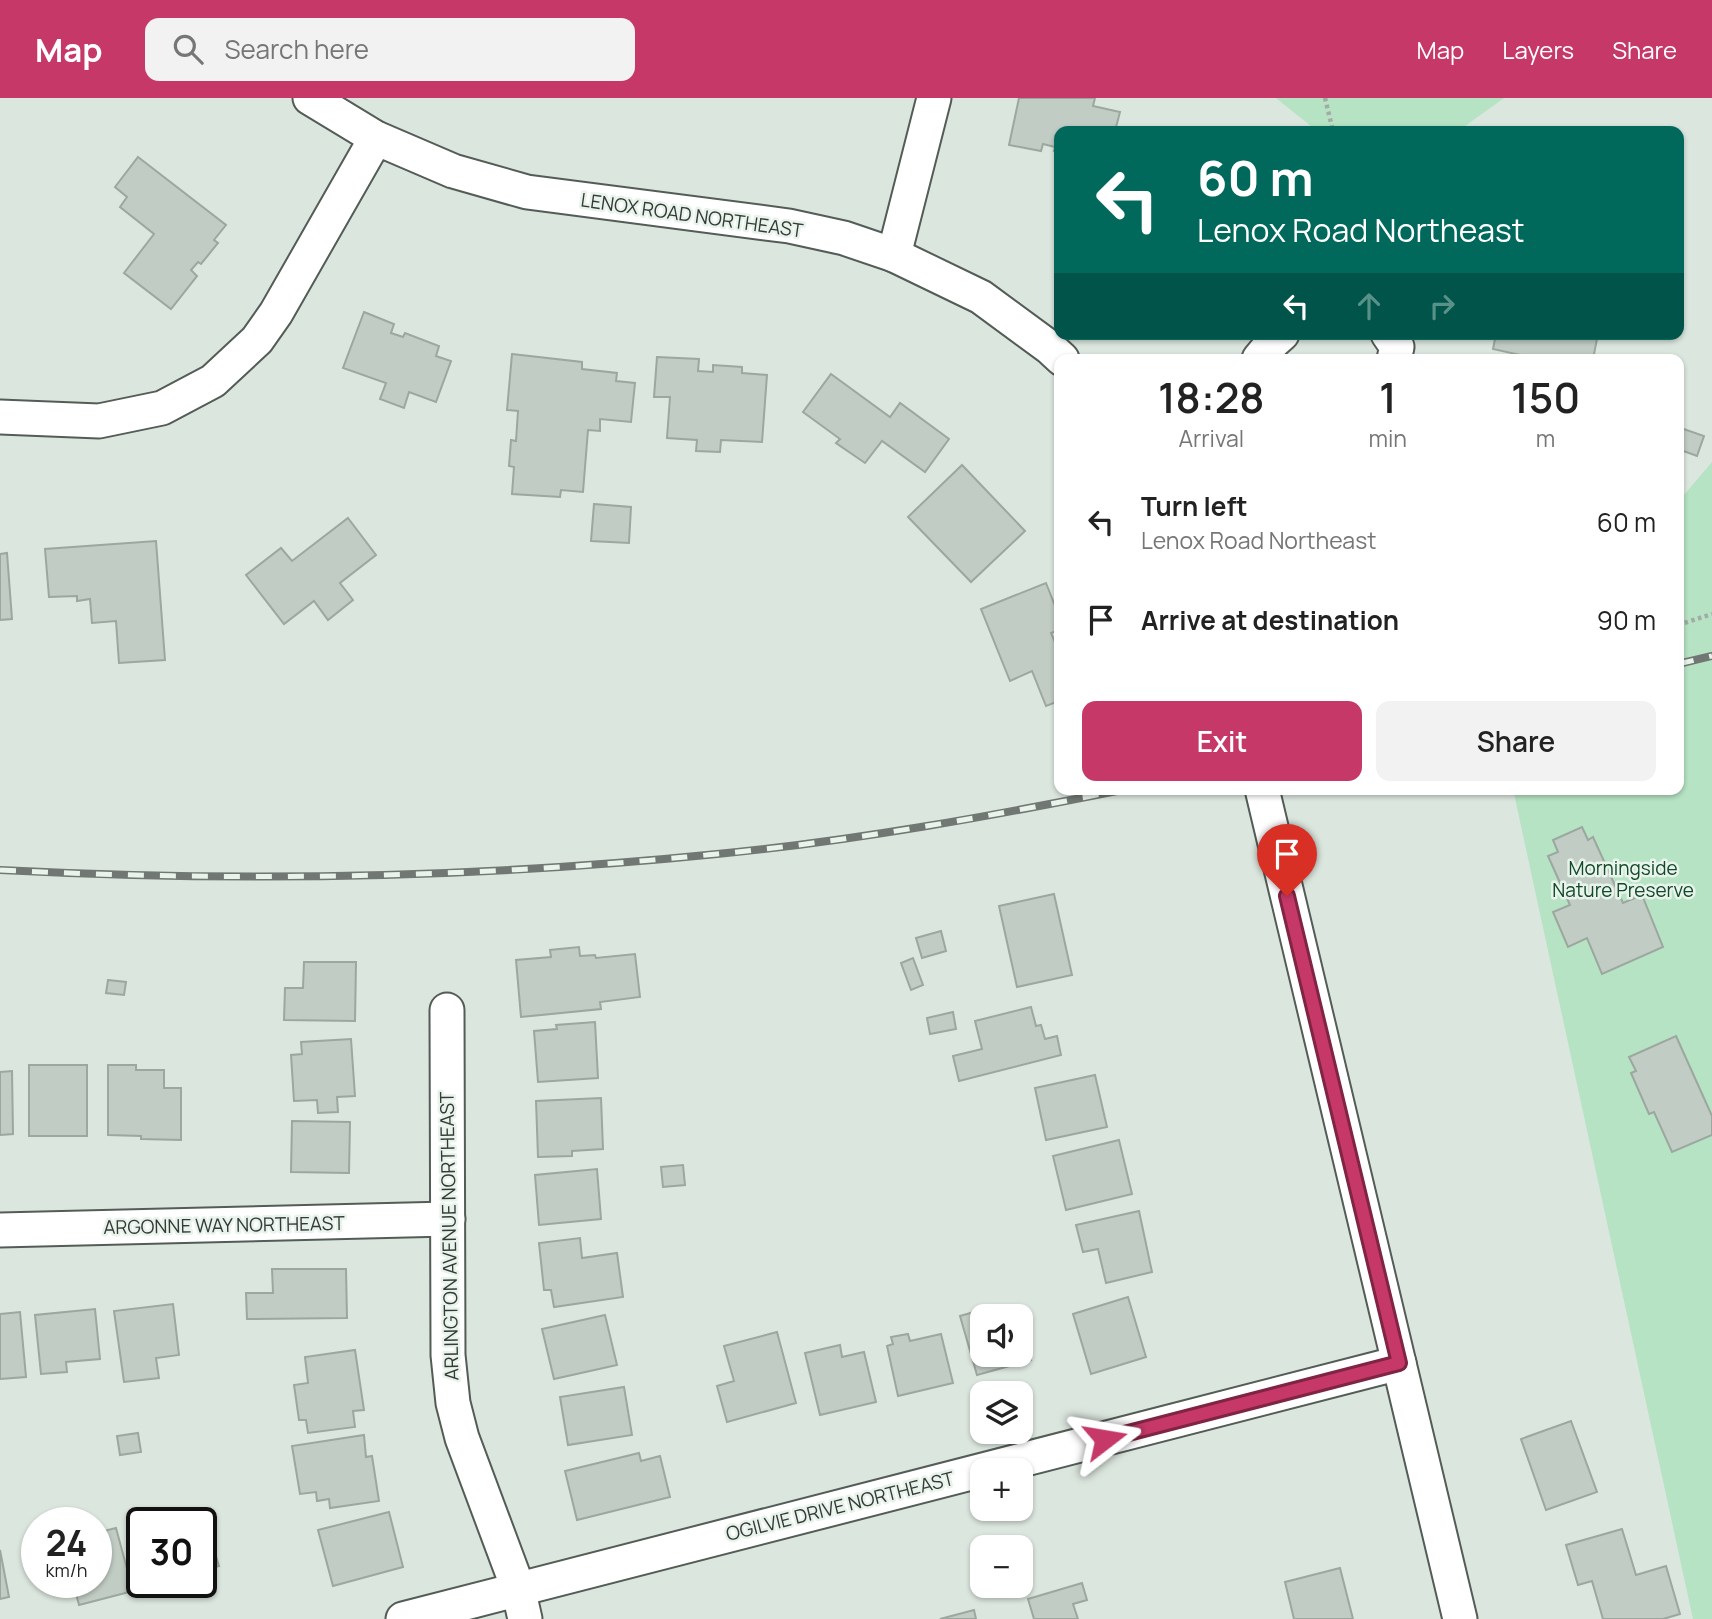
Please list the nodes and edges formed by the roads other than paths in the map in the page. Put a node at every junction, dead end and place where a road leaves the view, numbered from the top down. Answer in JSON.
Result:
{"nodes":[{"id":1,"x":310,"y":98,"type":"edge"},
{"id":2,"x":934,"y":98,"type":"edge"},
{"id":3,"x":376,"y":138,"type":"junction"},
{"id":4,"x":894,"y":255,"type":"junction"},
{"id":5,"x":1275,"y":340,"type":"edge"},
{"id":6,"x":1057,"y":354,"type":"edge"},
{"id":7,"x":1263,"y":354,"type":"edge"},
{"id":8,"x":0,"y":417,"type":"edge"},
{"id":9,"x":1263,"y":795,"type":"edge"},
{"id":10,"x":447,"y":1010,"type":"dead end"},
{"id":11,"x":448,"y":1219,"type":"junction"},
{"id":12,"x":0,"y":1230,"type":"edge"},
{"id":13,"x":1399,"y":1363,"type":"junction"},
{"id":14,"x":522,"y":1603,"type":"edge"},
{"id":15,"x":403,"y":1619,"type":"edge"},
{"id":16,"x":1460,"y":1619,"type":"edge"}],
"edges":[{"from":1,"to":3,"type":"street","name":"LENOX ROAD NORTHEAST"},
{"from":2,"to":4,"type":"street"},
{"from":3,"to":4,"type":"street","name":"LENOX ROAD NORTHEAST"},
{"from":3,"to":8,"type":"street"},
{"from":4,"to":6,"type":"street","name":"LENOX ROAD NORTHEAST"},
{"from":5,"to":7,"type":"street"},
{"from":9,"to":13,"type":"street"},
{"from":10,"to":11,"type":"street","name":"ARLINGTON AVENUE NORTHEAST"},
{"from":11,"to":12,"type":"street","name":"ARGONNE WAY NORTHEAST"},
{"from":11,"to":14,"type":"street","name":"ARLINGTON AVENUE NORTHEAST"},
{"from":13,"to":14,"type":"street","name":"OGILVIE DRIVE NORTHEAST"},
{"from":13,"to":16,"type":"street"},
{"from":14,"to":15,"type":"street","name":"OGILVIE DRIVE NORTHEAST"}]}
